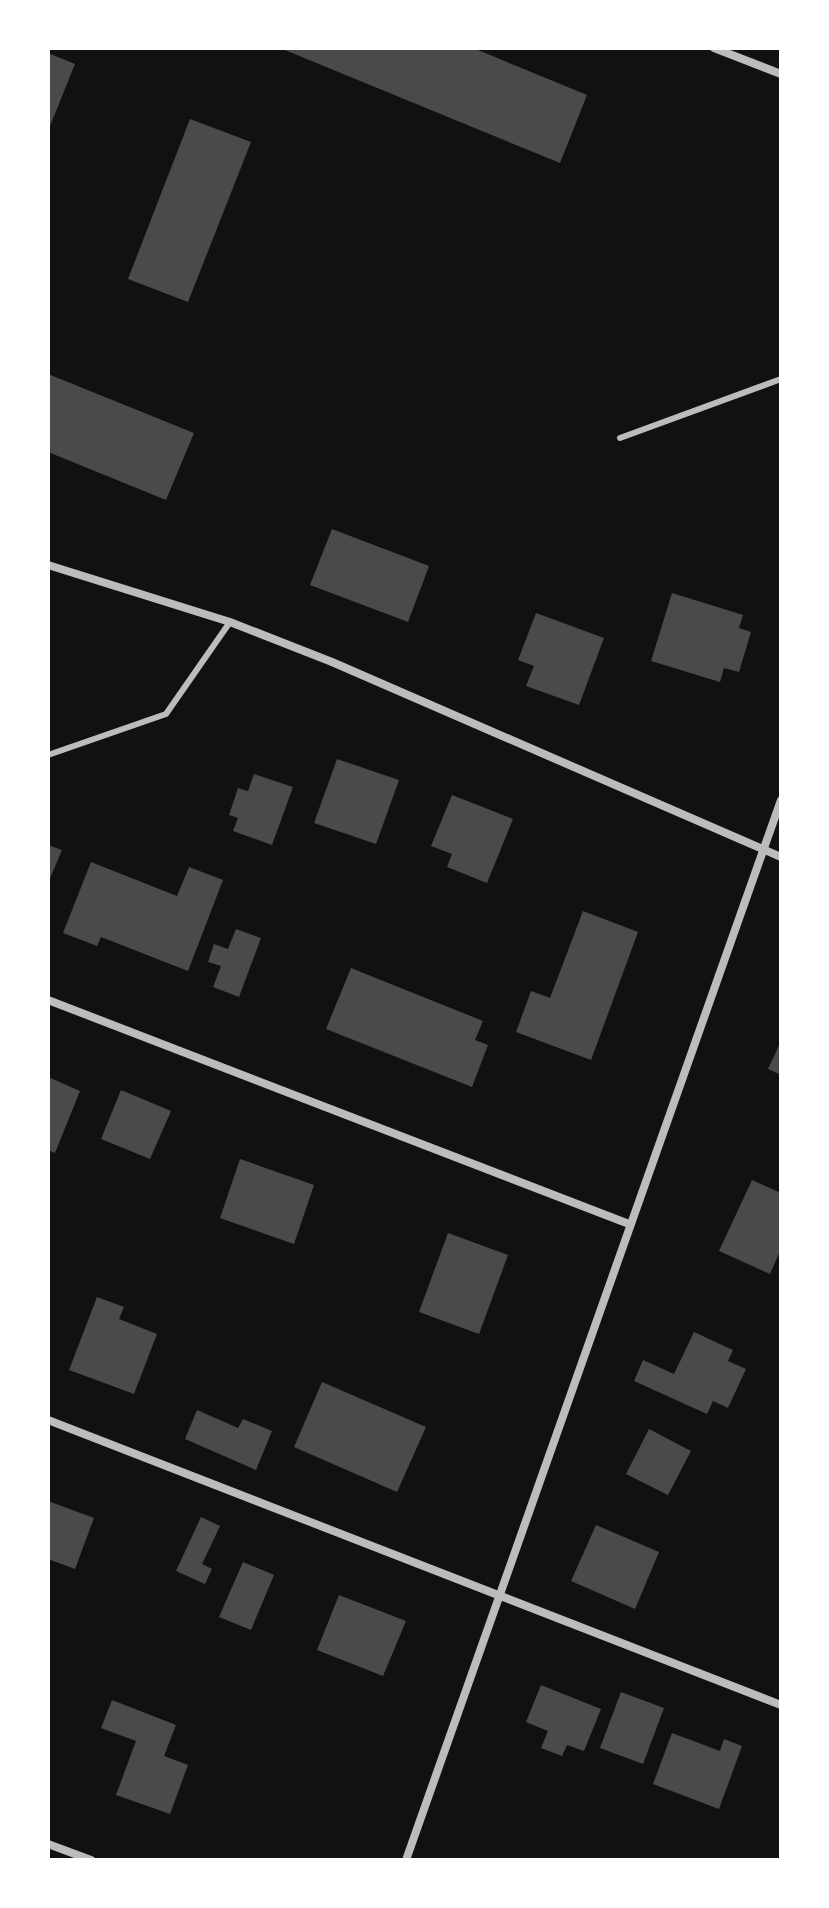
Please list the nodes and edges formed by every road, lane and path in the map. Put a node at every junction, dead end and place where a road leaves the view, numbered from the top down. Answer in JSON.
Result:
{"nodes":[{"id":1,"x":714,"y":48,"type":"edge"},
{"id":2,"x":781,"y":74,"type":"edge"},
{"id":3,"x":781,"y":379,"type":"edge"},
{"id":4,"x":620,"y":438,"type":"dead end"},
{"id":5,"x":48,"y":565,"type":"edge"},
{"id":6,"x":230,"y":622,"type":"junction"},
{"id":7,"x":48,"y":755,"type":"edge"},
{"id":8,"x":781,"y":800,"type":"edge"},
{"id":9,"x":764,"y":850,"type":"junction"},
{"id":10,"x":781,"y":857,"type":"edge"},
{"id":11,"x":48,"y":1000,"type":"edge"},
{"id":12,"x":629,"y":1224,"type":"junction"},
{"id":13,"x":48,"y":1420,"type":"edge"},
{"id":14,"x":502,"y":1594,"type":"junction"},
{"id":15,"x":781,"y":1705,"type":"edge"},
{"id":16,"x":48,"y":1844,"type":"edge"},
{"id":17,"x":91,"y":1860,"type":"edge"},
{"id":18,"x":406,"y":1860,"type":"edge"}],
"edges":[{"from":1,"to":2,"type":"street"},
{"from":3,"to":4,"type":"lane"},
{"from":5,"to":6,"type":"street"},
{"from":6,"to":7,"type":"lane"},
{"from":6,"to":9,"type":"street"},
{"from":8,"to":9,"type":"street"},
{"from":9,"to":10,"type":"street"},
{"from":9,"to":12,"type":"street"},
{"from":11,"to":12,"type":"street"},
{"from":12,"to":14,"type":"street"},
{"from":13,"to":14,"type":"street"},
{"from":14,"to":15,"type":"street"},
{"from":14,"to":18,"type":"street"},
{"from":16,"to":17,"type":"street"}]}
